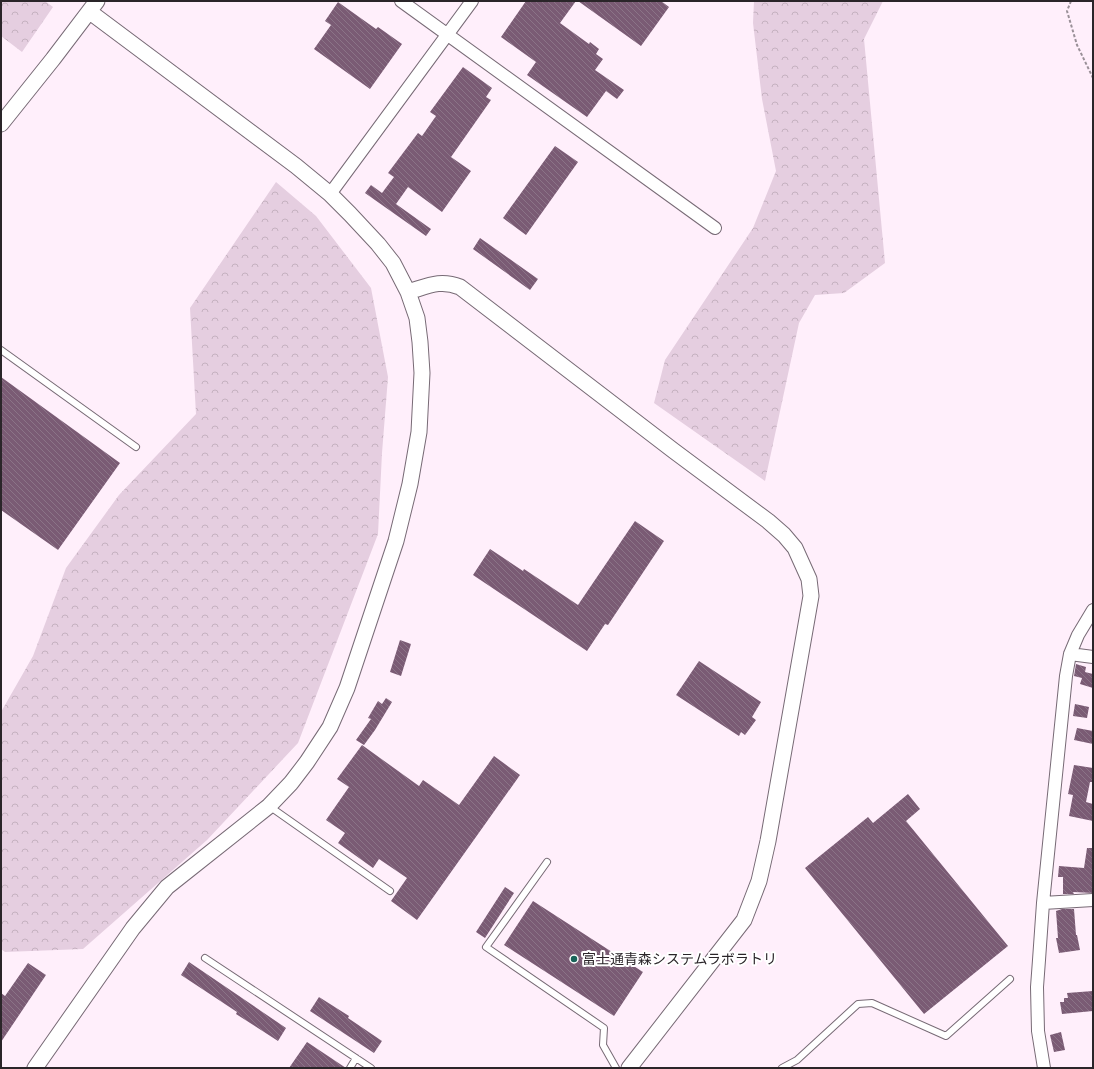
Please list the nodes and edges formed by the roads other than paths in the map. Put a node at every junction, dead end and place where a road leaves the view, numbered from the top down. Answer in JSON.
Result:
{"nodes":[{"id":1,"x":401,"y":1,"type":"edge"},
{"id":2,"x":472,"y":1,"type":"edge"},
{"id":3,"x":94,"y":6,"type":"edge"},
{"id":4,"x":448,"y":35,"type":"junction"},
{"id":5,"x":1,"y":124,"type":"edge"},
{"id":6,"x":330,"y":194,"type":"junction"},
{"id":7,"x":715,"y":228,"type":"dead end"},
{"id":8,"x":408,"y":292,"type":"junction"},
{"id":9,"x":1,"y":350,"type":"edge"},
{"id":10,"x":136,"y":447,"type":"dead end"},
{"id":11,"x":1093,"y":610,"type":"edge"},
{"id":12,"x":1070,"y":654,"type":"junction"},
{"id":13,"x":1093,"y":657,"type":"edge"},
{"id":14,"x":269,"y":806,"type":"junction"},
{"id":15,"x":546,"y":862,"type":"dead end"},
{"id":16,"x":390,"y":891,"type":"dead end"},
{"id":17,"x":1093,"y":900,"type":"edge"},
{"id":18,"x":1043,"y":903,"type":"junction"},
{"id":19,"x":205,"y":958,"type":"dead end"},
{"id":20,"x":1010,"y":979,"type":"dead end"},
{"id":21,"x":356,"y":1058,"type":"junction"},
{"id":22,"x":35,"y":1068,"type":"edge"},
{"id":23,"x":350,"y":1068,"type":"edge"},
{"id":24,"x":371,"y":1068,"type":"edge"},
{"id":25,"x":616,"y":1068,"type":"edge"},
{"id":26,"x":629,"y":1068,"type":"edge"},
{"id":27,"x":782,"y":1068,"type":"edge"},
{"id":28,"x":1044,"y":1068,"type":"edge"}],
"edges":[{"from":1,"to":4,"type":"street"},
{"from":2,"to":4,"type":"street"},
{"from":3,"to":5,"type":"street"},
{"from":3,"to":6,"type":"street"},
{"from":4,"to":6,"type":"street"},
{"from":4,"to":7,"type":"street"},
{"from":6,"to":8,"type":"street"},
{"from":8,"to":14,"type":"street"},
{"from":8,"to":26,"type":"street"},
{"from":9,"to":10,"type":"lane"},
{"from":11,"to":12,"type":"street"},
{"from":12,"to":13,"type":"street"},
{"from":12,"to":18,"type":"street"},
{"from":14,"to":16,"type":"lane"},
{"from":14,"to":22,"type":"street"},
{"from":15,"to":25,"type":"lane"},
{"from":17,"to":18,"type":"street"},
{"from":18,"to":28,"type":"street"},
{"from":19,"to":21,"type":"lane"},
{"from":20,"to":27,"type":"lane"},
{"from":21,"to":23,"type":"lane"},
{"from":21,"to":24,"type":"lane"}]}
